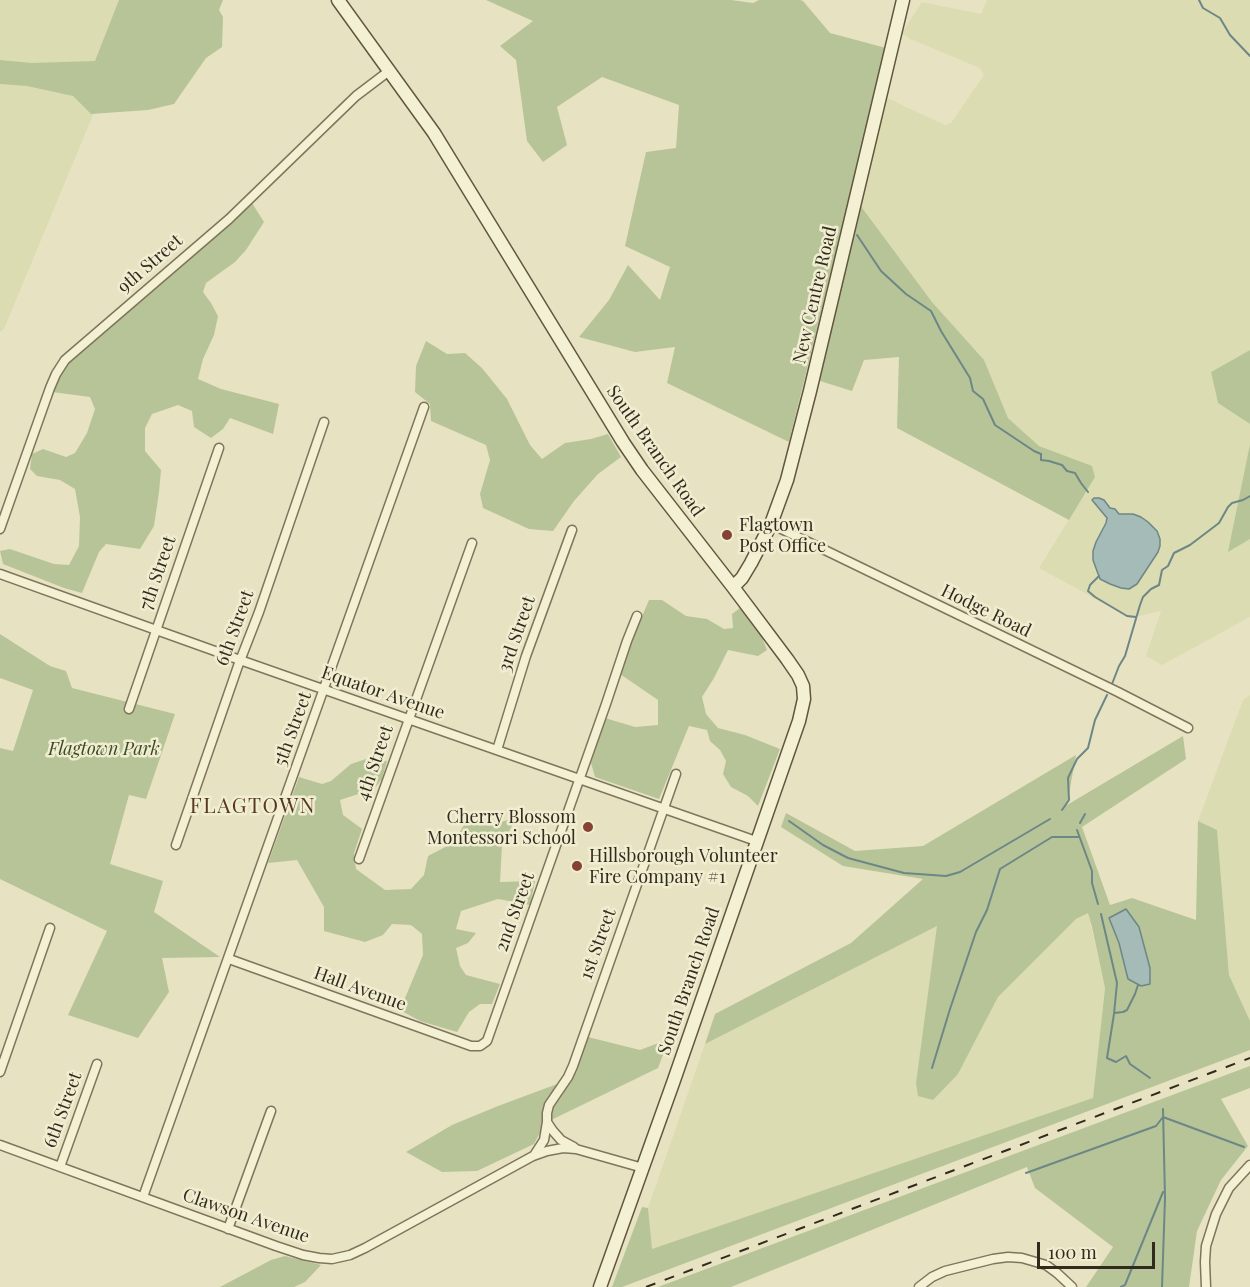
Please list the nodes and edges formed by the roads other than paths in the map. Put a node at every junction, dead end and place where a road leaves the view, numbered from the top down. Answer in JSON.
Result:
{"nodes":[{"id":1,"x":338,"y":0,"type":"edge"},
{"id":2,"x":903,"y":0,"type":"edge"},
{"id":3,"x":390,"y":71,"type":"junction"},
{"id":4,"x":424,"y":407,"type":"dead end"},
{"id":5,"x":324,"y":422,"type":"dead end"},
{"id":6,"x":219,"y":448,"type":"dead end"},
{"id":7,"x":771,"y":524,"type":"junction"},
{"id":8,"x":0,"y":529,"type":"edge"},
{"id":9,"x":572,"y":530,"type":"dead end"},
{"id":10,"x":472,"y":543,"type":"dead end"},
{"id":11,"x":0,"y":574,"type":"edge"},
{"id":12,"x":734,"y":587,"type":"junction"},
{"id":13,"x":637,"y":616,"type":"dead end"},
{"id":14,"x":156,"y":630,"type":"junction"},
{"id":15,"x":240,"y":660,"type":"junction"},
{"id":16,"x":324,"y":690,"type":"junction"},
{"id":17,"x":129,"y":709,"type":"dead end"},
{"id":18,"x":408,"y":719,"type":"junction"},
{"id":19,"x":1188,"y":728,"type":"dead end"},
{"id":20,"x":497,"y":750,"type":"junction"},
{"id":21,"x":676,"y":774,"type":"dead end"},
{"id":22,"x":579,"y":779,"type":"junction"},
{"id":23,"x":663,"y":808,"type":"junction"},
{"id":24,"x":756,"y":841,"type":"junction"},
{"id":25,"x":176,"y":845,"type":"dead end"},
{"id":26,"x":359,"y":859,"type":"dead end"},
{"id":27,"x":50,"y":928,"type":"dead end"},
{"id":28,"x":228,"y":959,"type":"junction"},
{"id":29,"x":480,"y":1046,"type":"joint"},
{"id":30,"x":97,"y":1064,"type":"dead end"},
{"id":31,"x":0,"y":1072,"type":"edge"},
{"id":32,"x":271,"y":1111,"type":"dead end"},
{"id":33,"x":547,"y":1122,"type":"junction"},
{"id":34,"x":0,"y":1145,"type":"edge"},
{"id":35,"x":576,"y":1149,"type":"junction"},
{"id":36,"x":533,"y":1156,"type":"junction"},
{"id":37,"x":1250,"y":1165,"type":"edge"},
{"id":38,"x":60,"y":1167,"type":"junction"},
{"id":39,"x":643,"y":1168,"type":"junction"},
{"id":40,"x":143,"y":1197,"type":"junction"},
{"id":41,"x":228,"y":1229,"type":"junction"},
{"id":42,"x":602,"y":1283,"type":"edge"},
{"id":43,"x":919,"y":1287,"type":"edge"},
{"id":44,"x":1072,"y":1287,"type":"edge"},
{"id":45,"x":1206,"y":1287,"type":"edge"}],
"edges":[{"from":1,"to":3,"type":"street","name":"South Branch Road"},
{"from":2,"to":7,"type":"street","name":"New Centre Road"},
{"from":3,"to":8,"type":"street","name":"9th Street"},
{"from":3,"to":12,"type":"street","name":"South Branch Road"},
{"from":4,"to":16,"type":"street","name":"5th Street"},
{"from":5,"to":15,"type":"street","name":"6th Street"},
{"from":6,"to":14,"type":"street","name":"7th Street"},
{"from":7,"to":12,"type":"street","name":"New Centre Road"},
{"from":7,"to":19,"type":"street","name":"Hodge Road"},
{"from":9,"to":20,"type":"street","name":"3rd Street"},
{"from":10,"to":18,"type":"street","name":"4th Street"},
{"from":11,"to":14,"type":"street","name":"Equator Avenue"},
{"from":12,"to":24,"type":"street","name":"South Branch Road"},
{"from":13,"to":22,"type":"street","name":"2nd Street"},
{"from":14,"to":15,"type":"street","name":"Equator Avenue"},
{"from":14,"to":17,"type":"street","name":"7th Street"},
{"from":15,"to":16,"type":"street","name":"Equator Avenue"},
{"from":15,"to":25,"type":"street","name":"6th Street"},
{"from":16,"to":18,"type":"street","name":"Equator Avenue"},
{"from":16,"to":28,"type":"street","name":"5th Street"},
{"from":18,"to":20,"type":"street","name":"Equator Avenue"},
{"from":18,"to":26,"type":"street","name":"4th Street"},
{"from":20,"to":22,"type":"street","name":"Equator Avenue"},
{"from":21,"to":23,"type":"street","name":"1st Street"},
{"from":22,"to":23,"type":"street","name":"Equator Avenue"},
{"from":22,"to":29,"type":"street","name":"2nd Street"},
{"from":23,"to":24,"type":"street","name":"Equator Avenue"},
{"from":23,"to":33,"type":"street","name":"1st Street"},
{"from":24,"to":39,"type":"street","name":"South Branch Road"},
{"from":27,"to":31,"type":"street"},
{"from":28,"to":29,"type":"street","name":"Hall Avenue"},
{"from":28,"to":40,"type":"street","name":"5th Street"},
{"from":30,"to":38,"type":"street","name":"6th Street"},
{"from":32,"to":41,"type":"street"},
{"from":33,"to":35,"type":"street"},
{"from":33,"to":36,"type":"street","name":"1st Street"},
{"from":34,"to":38,"type":"street","name":"Clawson Avenue"},
{"from":35,"to":36,"type":"street","name":"Clawson Avenue"},
{"from":35,"to":39,"type":"street","name":"Clawson Avenue"},
{"from":36,"to":41,"type":"street","name":"Clawson Avenue"},
{"from":37,"to":45,"type":"street"},
{"from":38,"to":40,"type":"street","name":"Clawson Avenue"},
{"from":39,"to":42,"type":"street","name":"South Branch Road"},
{"from":40,"to":41,"type":"street","name":"Clawson Avenue"},
{"from":43,"to":44,"type":"street"}]}
